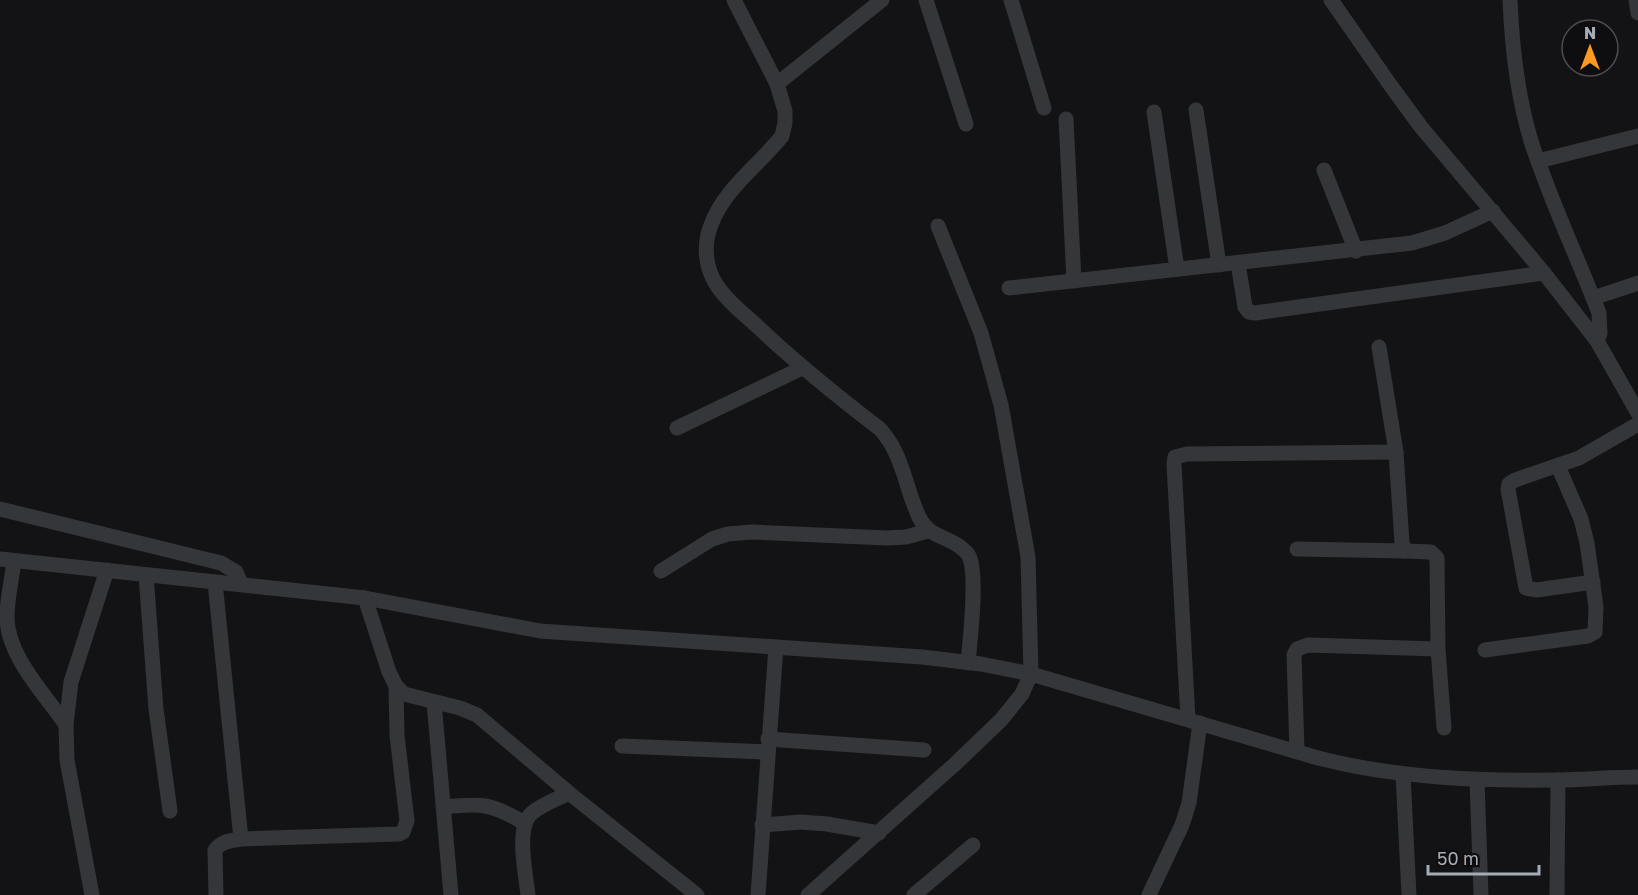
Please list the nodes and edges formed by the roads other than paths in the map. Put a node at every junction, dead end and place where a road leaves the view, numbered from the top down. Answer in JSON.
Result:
{"nodes":[{"id":1,"x":734,"y":0,"type":"edge"},
{"id":2,"x":882,"y":0,"type":"edge"},
{"id":3,"x":926,"y":0,"type":"edge"},
{"id":4,"x":1011,"y":0,"type":"edge"},
{"id":5,"x":1331,"y":0,"type":"edge"},
{"id":6,"x":1510,"y":0,"type":"edge"},
{"id":7,"x":1636,"y":0,"type":"edge"},
{"id":8,"x":1638,"y":14,"type":"edge"},
{"id":9,"x":777,"y":84,"type":"junction"},
{"id":10,"x":1044,"y":108,"type":"dead end"},
{"id":11,"x":1196,"y":110,"type":"dead end"},
{"id":12,"x":1154,"y":112,"type":"dead end"},
{"id":13,"x":1066,"y":119,"type":"dead end"},
{"id":14,"x":966,"y":124,"type":"dead end"},
{"id":15,"x":1638,"y":136,"type":"edge"},
{"id":16,"x":1538,"y":161,"type":"junction"},
{"id":17,"x":1324,"y":170,"type":"dead end"},
{"id":18,"x":1493,"y":211,"type":"junction"},
{"id":19,"x":938,"y":226,"type":"dead end"},
{"id":20,"x":1356,"y":251,"type":"junction"},
{"id":21,"x":1238,"y":263,"type":"junction"},
{"id":22,"x":1219,"y":265,"type":"junction"},
{"id":23,"x":1177,"y":269,"type":"junction"},
{"id":24,"x":1544,"y":273,"type":"junction"},
{"id":25,"x":1074,"y":280,"type":"junction"},
{"id":26,"x":1638,"y":283,"type":"edge"},
{"id":27,"x":1009,"y":288,"type":"dead end"},
{"id":28,"x":1593,"y":298,"type":"junction"},
{"id":29,"x":1597,"y":341,"type":"junction"},
{"id":30,"x":1379,"y":347,"type":"dead end"},
{"id":31,"x":802,"y":368,"type":"junction"},
{"id":32,"x":1638,"y":413,"type":"edge"},
{"id":33,"x":1638,"y":424,"type":"edge"},
{"id":34,"x":677,"y":428,"type":"dead end"},
{"id":35,"x":1396,"y":452,"type":"junction"},
{"id":36,"x":1558,"y":466,"type":"junction"},
{"id":37,"x":0,"y":509,"type":"edge"},
{"id":38,"x":928,"y":531,"type":"junction"},
{"id":39,"x":1297,"y":549,"type":"dead end"},
{"id":40,"x":1405,"y":551,"type":"junction"},
{"id":41,"x":7,"y":560,"type":"edge"},
{"id":42,"x":107,"y":570,"type":"junction"},
{"id":43,"x":661,"y":571,"type":"dead end"},
{"id":44,"x":146,"y":575,"type":"junction"},
{"id":45,"x":215,"y":582,"type":"junction"},
{"id":46,"x":1593,"y":582,"type":"junction"},
{"id":47,"x":241,"y":584,"type":"junction"},
{"id":48,"x":364,"y":598,"type":"junction"},
{"id":49,"x":776,"y":647,"type":"junction"},
{"id":50,"x":1438,"y":649,"type":"junction"},
{"id":51,"x":1485,"y":650,"type":"dead end"},
{"id":52,"x":968,"y":663,"type":"junction"},
{"id":53,"x":1031,"y":674,"type":"junction"},
{"id":54,"x":396,"y":686,"type":"junction"},
{"id":55,"x":434,"y":702,"type":"junction"},
{"id":56,"x":1194,"y":721,"type":"junction"},
{"id":57,"x":66,"y":725,"type":"junction"},
{"id":58,"x":1444,"y":728,"type":"dead end"},
{"id":59,"x":622,"y":746,"type":"dead end"},
{"id":60,"x":767,"y":746,"type":"junction"},
{"id":61,"x":924,"y":750,"type":"dead end"},
{"id":62,"x":1297,"y":752,"type":"junction"},
{"id":63,"x":1403,"y":774,"type":"junction"},
{"id":64,"x":1638,"y":777,"type":"edge"},
{"id":65,"x":1477,"y":780,"type":"junction"},
{"id":66,"x":1558,"y":780,"type":"junction"},
{"id":67,"x":570,"y":793,"type":"junction"},
{"id":68,"x":444,"y":807,"type":"junction"},
{"id":69,"x":170,"y":811,"type":"dead end"},
{"id":70,"x":524,"y":824,"type":"junction"},
{"id":71,"x":762,"y":825,"type":"junction"},
{"id":72,"x":879,"y":833,"type":"junction"},
{"id":73,"x":241,"y":839,"type":"junction"},
{"id":74,"x":973,"y":845,"type":"dead end"},
{"id":75,"x":92,"y":895,"type":"edge"},
{"id":76,"x":216,"y":895,"type":"edge"},
{"id":77,"x":451,"y":895,"type":"edge"},
{"id":78,"x":528,"y":895,"type":"edge"},
{"id":79,"x":697,"y":895,"type":"edge"},
{"id":80,"x":758,"y":895,"type":"edge"},
{"id":81,"x":808,"y":895,"type":"edge"},
{"id":82,"x":914,"y":895,"type":"edge"},
{"id":83,"x":1149,"y":895,"type":"edge"},
{"id":84,"x":1409,"y":895,"type":"edge"},
{"id":85,"x":1481,"y":895,"type":"edge"},
{"id":86,"x":1557,"y":895,"type":"edge"}],
"edges":[{"from":1,"to":9,"type":"street"},
{"from":2,"to":9,"type":"street"},
{"from":3,"to":14,"type":"street"},
{"from":4,"to":10,"type":"street"},
{"from":5,"to":18,"type":"street"},
{"from":6,"to":16,"type":"street"},
{"from":7,"to":8,"type":"street"},
{"from":9,"to":31,"type":"street"},
{"from":11,"to":22,"type":"street"},
{"from":12,"to":23,"type":"street"},
{"from":13,"to":25,"type":"street"},
{"from":15,"to":16,"type":"street"},
{"from":16,"to":28,"type":"street"},
{"from":17,"to":20,"type":"street"},
{"from":18,"to":20,"type":"street"},
{"from":18,"to":24,"type":"street"},
{"from":19,"to":53,"type":"street"},
{"from":20,"to":21,"type":"street"},
{"from":21,"to":22,"type":"street"},
{"from":21,"to":24,"type":"street"},
{"from":22,"to":23,"type":"street"},
{"from":23,"to":25,"type":"street"},
{"from":24,"to":29,"type":"street"},
{"from":25,"to":27,"type":"street"},
{"from":26,"to":28,"type":"street"},
{"from":28,"to":29,"type":"street"},
{"from":29,"to":32,"type":"street"},
{"from":30,"to":35,"type":"street"},
{"from":31,"to":34,"type":"street"},
{"from":31,"to":38,"type":"street"},
{"from":33,"to":36,"type":"street"},
{"from":35,"to":40,"type":"street"},
{"from":35,"to":56,"type":"street"},
{"from":36,"to":46,"type":"street"},
{"from":36,"to":46,"type":"street"},
{"from":37,"to":47,"type":"street"},
{"from":38,"to":43,"type":"street"},
{"from":38,"to":52,"type":"street"},
{"from":39,"to":40,"type":"street"},
{"from":40,"to":50,"type":"street"},
{"from":41,"to":42,"type":"street"},
{"from":41,"to":57,"type":"street"},
{"from":42,"to":44,"type":"street"},
{"from":42,"to":57,"type":"street"},
{"from":44,"to":45,"type":"street"},
{"from":44,"to":69,"type":"street"},
{"from":45,"to":47,"type":"street"},
{"from":45,"to":73,"type":"street"},
{"from":46,"to":51,"type":"street"},
{"from":47,"to":48,"type":"street"},
{"from":48,"to":49,"type":"street"},
{"from":48,"to":54,"type":"street"},
{"from":49,"to":52,"type":"street"},
{"from":49,"to":60,"type":"street"},
{"from":50,"to":58,"type":"street"},
{"from":50,"to":62,"type":"street"},
{"from":52,"to":53,"type":"street"},
{"from":53,"to":56,"type":"street"},
{"from":53,"to":72,"type":"street"},
{"from":54,"to":55,"type":"street"},
{"from":54,"to":73,"type":"street"},
{"from":55,"to":67,"type":"street"},
{"from":55,"to":68,"type":"street"},
{"from":56,"to":62,"type":"street"},
{"from":56,"to":83,"type":"street"},
{"from":57,"to":75,"type":"street"},
{"from":59,"to":60,"type":"street"},
{"from":60,"to":61,"type":"street"},
{"from":60,"to":71,"type":"street"},
{"from":62,"to":63,"type":"street"},
{"from":63,"to":65,"type":"street"},
{"from":63,"to":84,"type":"street"},
{"from":64,"to":66,"type":"street"},
{"from":65,"to":66,"type":"street"},
{"from":65,"to":85,"type":"street"},
{"from":66,"to":86,"type":"street"},
{"from":67,"to":70,"type":"street"},
{"from":67,"to":79,"type":"street"},
{"from":68,"to":70,"type":"street"},
{"from":68,"to":77,"type":"street"},
{"from":70,"to":78,"type":"street"},
{"from":71,"to":72,"type":"street"},
{"from":71,"to":80,"type":"street"},
{"from":72,"to":81,"type":"street"},
{"from":73,"to":76,"type":"street"},
{"from":74,"to":82,"type":"street"}]}
